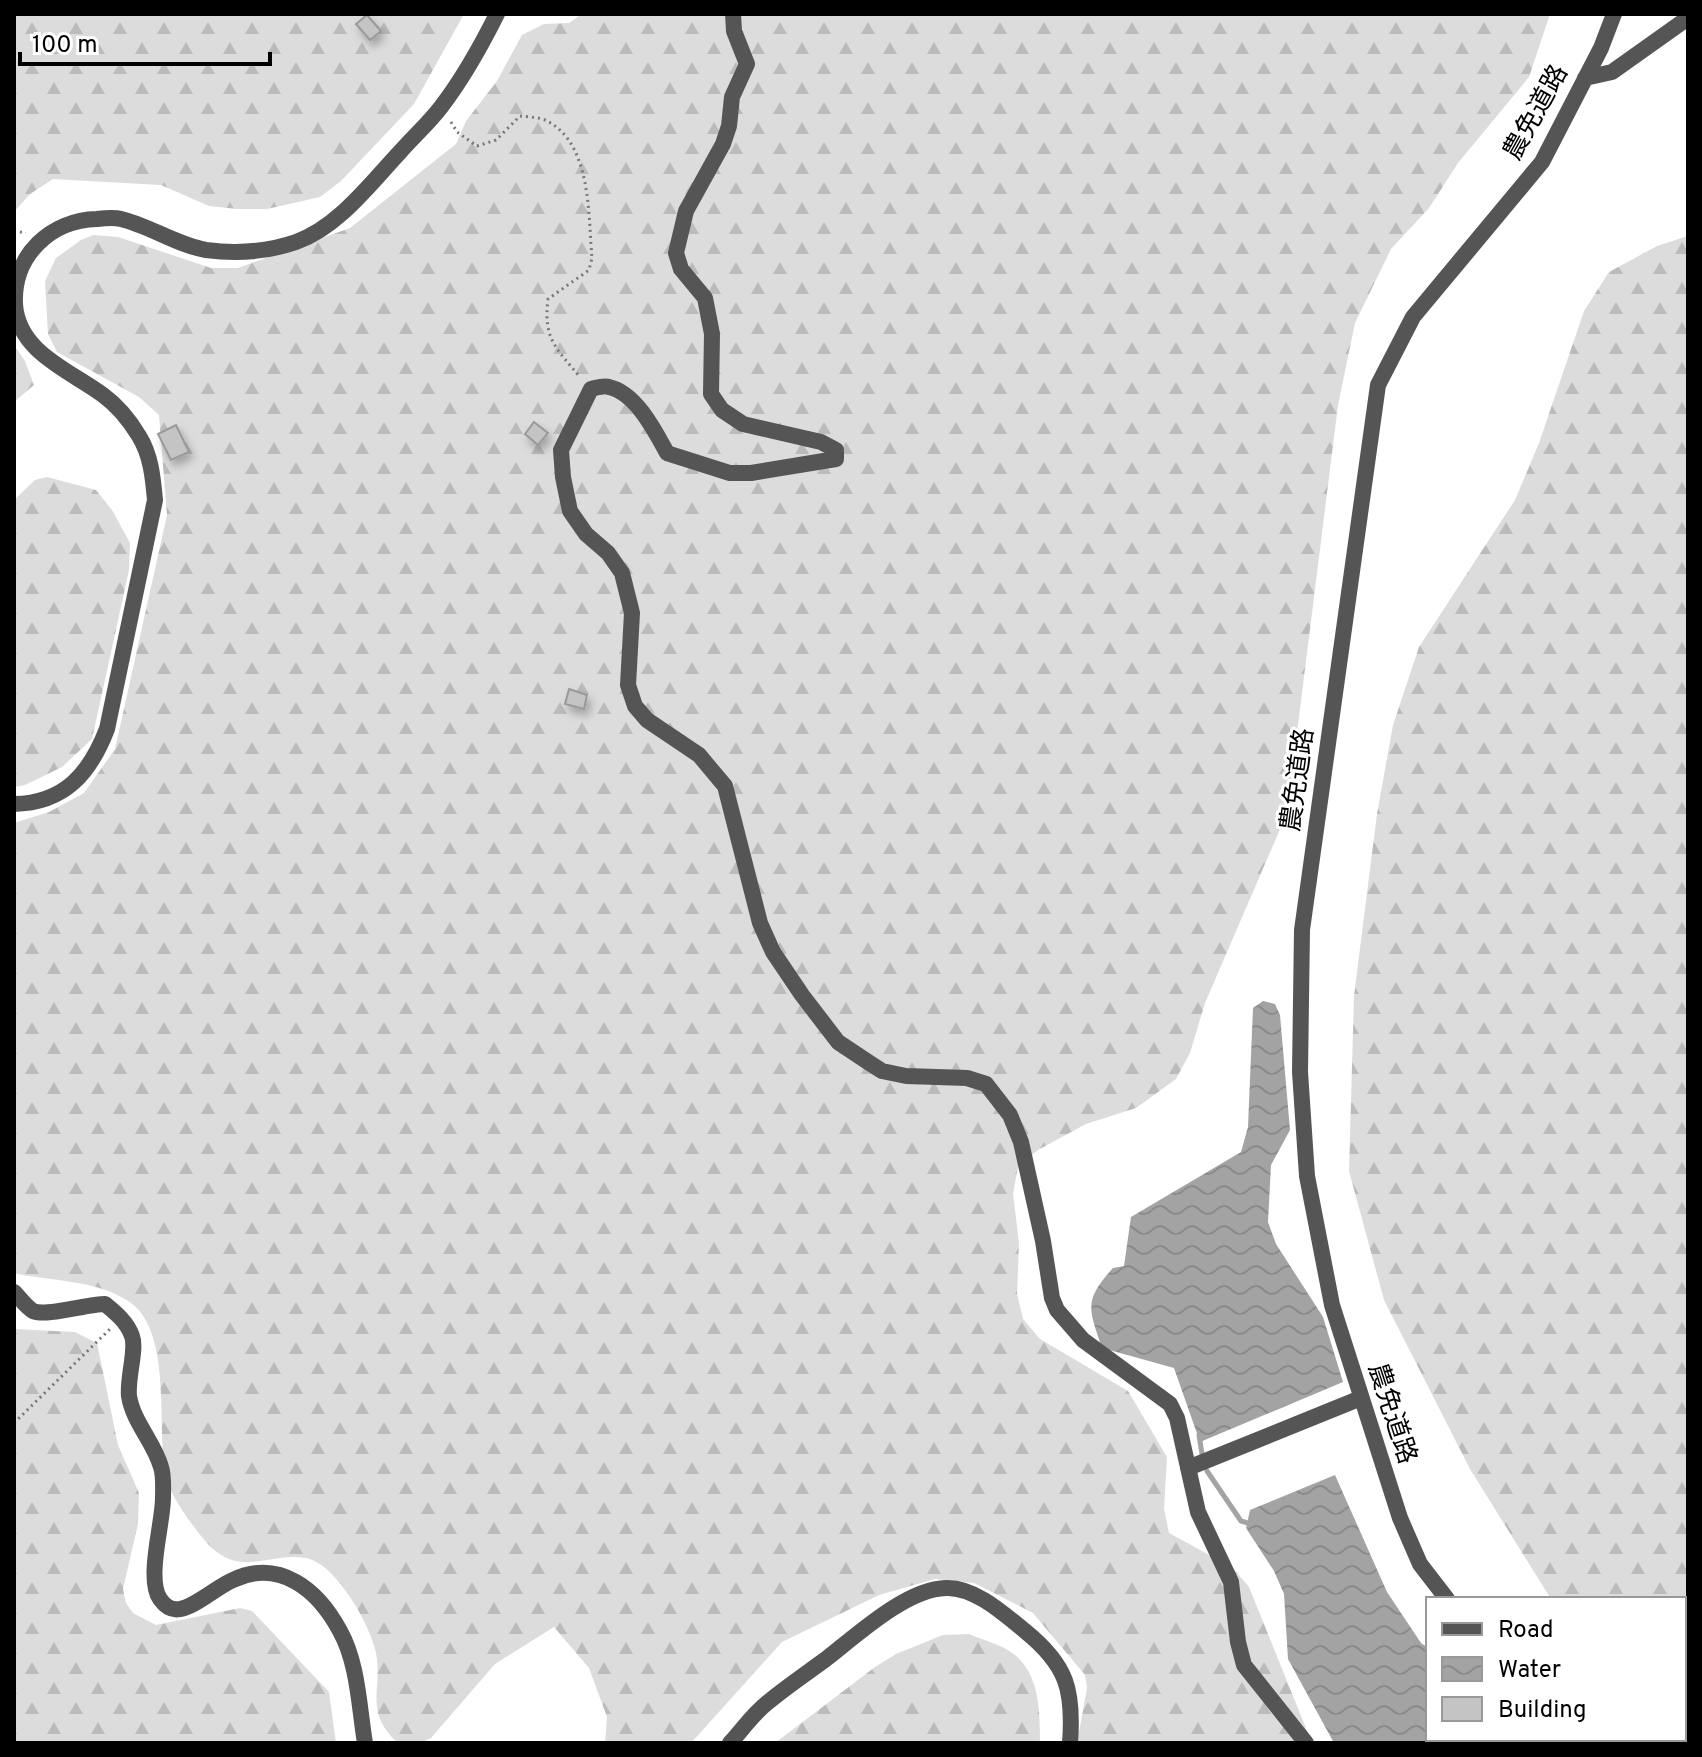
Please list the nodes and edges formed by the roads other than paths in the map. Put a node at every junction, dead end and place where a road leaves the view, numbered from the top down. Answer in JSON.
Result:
{"nodes":[{"id":1,"x":497,"y":14,"type":"edge"},
{"id":2,"x":733,"y":14,"type":"edge"},
{"id":3,"x":1614,"y":14,"type":"edge"},
{"id":4,"x":1688,"y":18,"type":"edge"},
{"id":5,"x":1585,"y":78,"type":"junction"},
{"id":6,"x":18,"y":800,"type":"edge"},
{"id":7,"x":14,"y":1292,"type":"edge"},
{"id":8,"x":1361,"y":1398,"type":"junction"},
{"id":9,"x":1188,"y":1468,"type":"junction"},
{"id":10,"x":1445,"y":1597,"type":"edge"},
{"id":11,"x":365,"y":1743,"type":"edge"},
{"id":12,"x":730,"y":1743,"type":"edge"},
{"id":13,"x":1070,"y":1743,"type":"edge"},
{"id":14,"x":1306,"y":1743,"type":"edge"}],
"edges":[{"from":1,"to":6,"type":"street"},
{"from":2,"to":9,"type":"street"},
{"from":3,"to":5,"type":"street","name":"農免道路"},
{"from":4,"to":5,"type":"street"},
{"from":5,"to":8,"type":"street","name":"農免道路"},
{"from":7,"to":11,"type":"street"},
{"from":8,"to":9,"type":"street"},
{"from":8,"to":10,"type":"street","name":"農免道路"},
{"from":9,"to":14,"type":"street"},
{"from":12,"to":13,"type":"street"}]}
